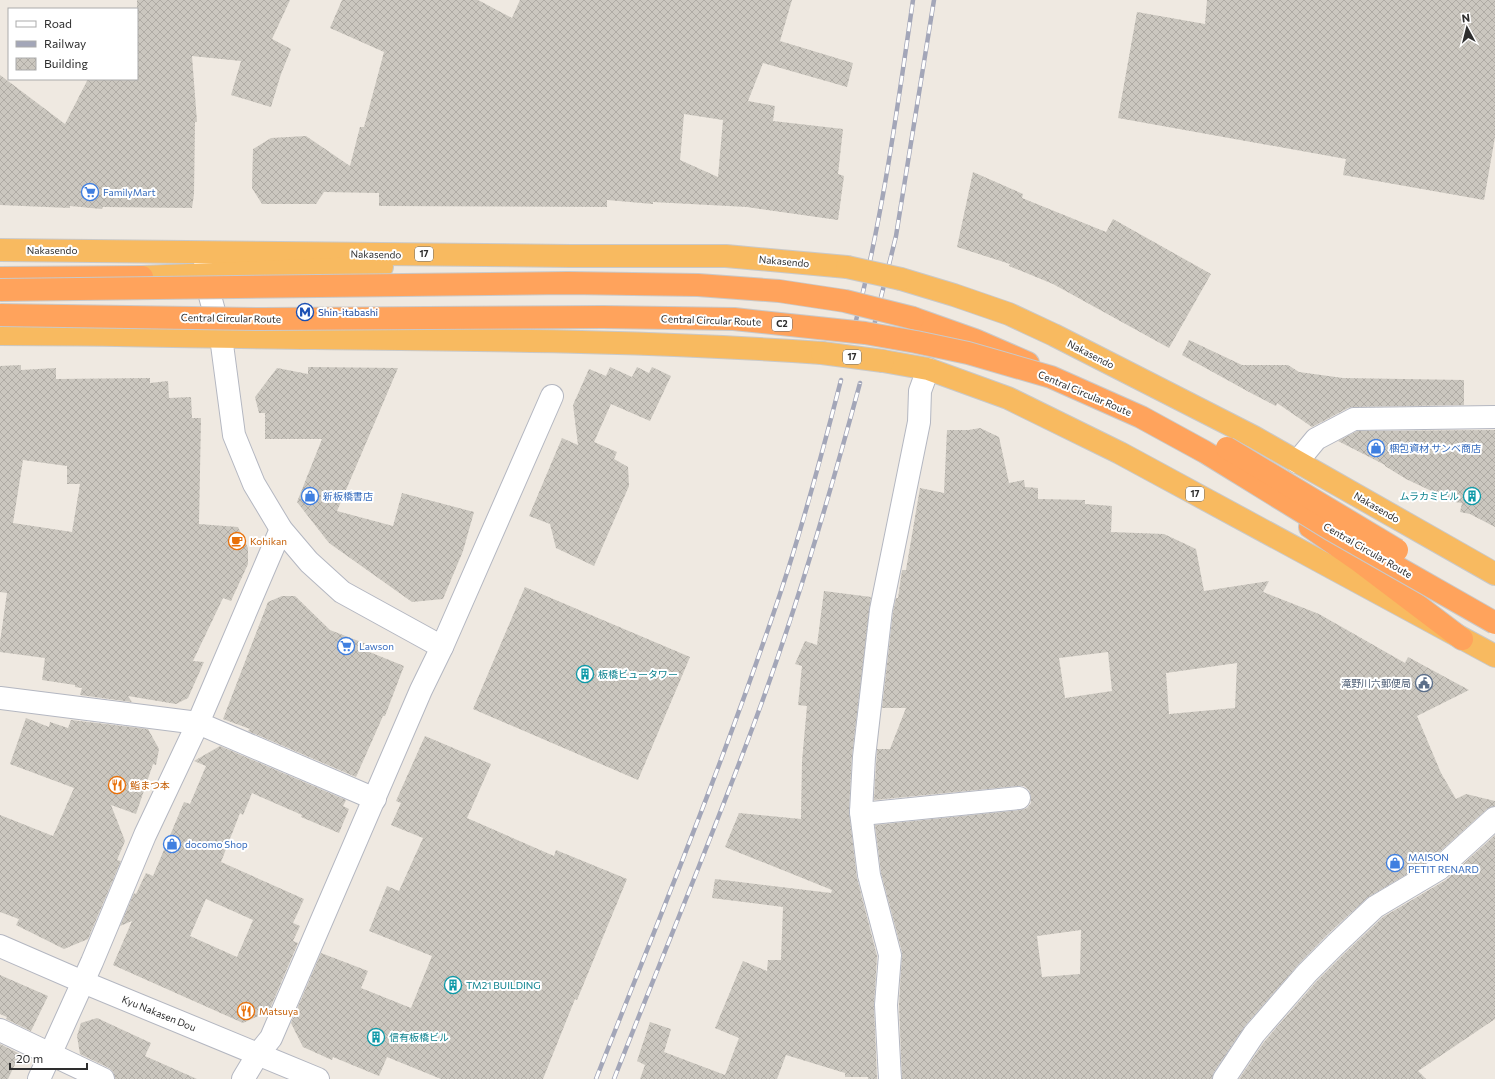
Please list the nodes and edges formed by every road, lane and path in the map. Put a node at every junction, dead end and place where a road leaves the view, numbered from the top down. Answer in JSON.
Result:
{"nodes":[{"id":1,"x":0,"y":250,"type":"edge"},
{"id":2,"x":199,"y":252,"type":"junction"},
{"id":3,"x":571,"y":256,"type":"junction"},
{"id":4,"x":205,"y":275,"type":"junction"},
{"id":5,"x":0,"y":278,"type":"edge"},
{"id":6,"x":0,"y":290,"type":"edge"},
{"id":7,"x":0,"y":310,"type":"edge"},
{"id":8,"x":0,"y":315,"type":"edge"},
{"id":9,"x":0,"y":334,"type":"edge"},
{"id":10,"x":221,"y":337,"type":"junction"},
{"id":11,"x":928,"y":370,"type":"junction"},
{"id":12,"x":552,"y":396,"type":"dead end"},
{"id":13,"x":1495,"y":417,"type":"edge"},
{"id":14,"x":1297,"y":462,"type":"junction"},
{"id":15,"x":281,"y":528,"type":"junction"},
{"id":16,"x":1495,"y":574,"type":"edge"},
{"id":17,"x":1495,"y":610,"type":"edge"},
{"id":18,"x":1495,"y":623,"type":"edge"},
{"id":19,"x":1462,"y":639,"type":"junction"},
{"id":20,"x":442,"y":647,"type":"junction"},
{"id":21,"x":1495,"y":656,"type":"edge"},
{"id":22,"x":0,"y":698,"type":"edge"},
{"id":23,"x":198,"y":723,"type":"junction"},
{"id":24,"x":1019,"y":798,"type":"dead end"},
{"id":25,"x":375,"y":800,"type":"junction"},
{"id":26,"x":860,"y":812,"type":"junction"},
{"id":27,"x":1495,"y":818,"type":"edge"},
{"id":28,"x":0,"y":946,"type":"edge"},
{"id":29,"x":82,"y":982,"type":"junction"},
{"id":30,"x":0,"y":1030,"type":"edge"},
{"id":31,"x":50,"y":1053,"type":"junction"},
{"id":32,"x":258,"y":1054,"type":"junction"},
{"id":33,"x":39,"y":1079,"type":"edge"},
{"id":34,"x":103,"y":1079,"type":"edge"},
{"id":35,"x":243,"y":1079,"type":"edge"},
{"id":36,"x":318,"y":1079,"type":"edge"},
{"id":37,"x":890,"y":1079,"type":"edge"},
{"id":38,"x":1224,"y":1079,"type":"edge"}],
"edges":[{"from":1,"to":2,"type":"highway","name":"Nakasendo","number":"17"},
{"from":2,"to":3,"type":"highway","name":"Nakasendo","number":"17"},
{"from":2,"to":4,"type":"street"},
{"from":3,"to":4,"type":"highway"},
{"from":3,"to":14,"type":"highway","name":"Nakasendo","number":"17","bridge":true},
{"from":4,"to":5,"type":"highway"},
{"from":4,"to":10,"type":"street"},
{"from":6,"to":19,"type":"highway","bridge":true},
{"from":7,"to":17,"type":"highway","name":"Central Circular Route","number":"C2","bridge":true},
{"from":8,"to":18,"type":"highway","name":"Central Circular Route","number":"C2","bridge":true},
{"from":9,"to":10,"type":"highway","number":"17"},
{"from":10,"to":11,"type":"highway","number":"17","bridge":true},
{"from":10,"to":15,"type":"street"},
{"from":11,"to":19,"type":"highway","number":"17"},
{"from":11,"to":26,"type":"street"},
{"from":12,"to":20,"type":"street"},
{"from":13,"to":14,"type":"street"},
{"from":14,"to":16,"type":"highway","name":"Nakasendo","number":"17"},
{"from":15,"to":20,"type":"street"},
{"from":15,"to":23,"type":"street"},
{"from":19,"to":21,"type":"highway","number":"17"},
{"from":20,"to":25,"type":"street"},
{"from":22,"to":23,"type":"street"},
{"from":23,"to":25,"type":"street"},
{"from":23,"to":29,"type":"street"},
{"from":24,"to":26,"type":"street"},
{"from":25,"to":32,"type":"street"},
{"from":26,"to":37,"type":"street"},
{"from":27,"to":38,"type":"street"},
{"from":28,"to":29,"type":"street","name":"Kyu Nakasen Dou"},
{"from":29,"to":31,"type":"street"},
{"from":29,"to":32,"type":"street","name":"Kyu Nakasen Dou"},
{"from":30,"to":31,"type":"street"},
{"from":31,"to":33,"type":"street"},
{"from":31,"to":34,"type":"street"},
{"from":32,"to":35,"type":"street"},
{"from":32,"to":36,"type":"street","name":"Kyu Nakasen Dou"}]}
